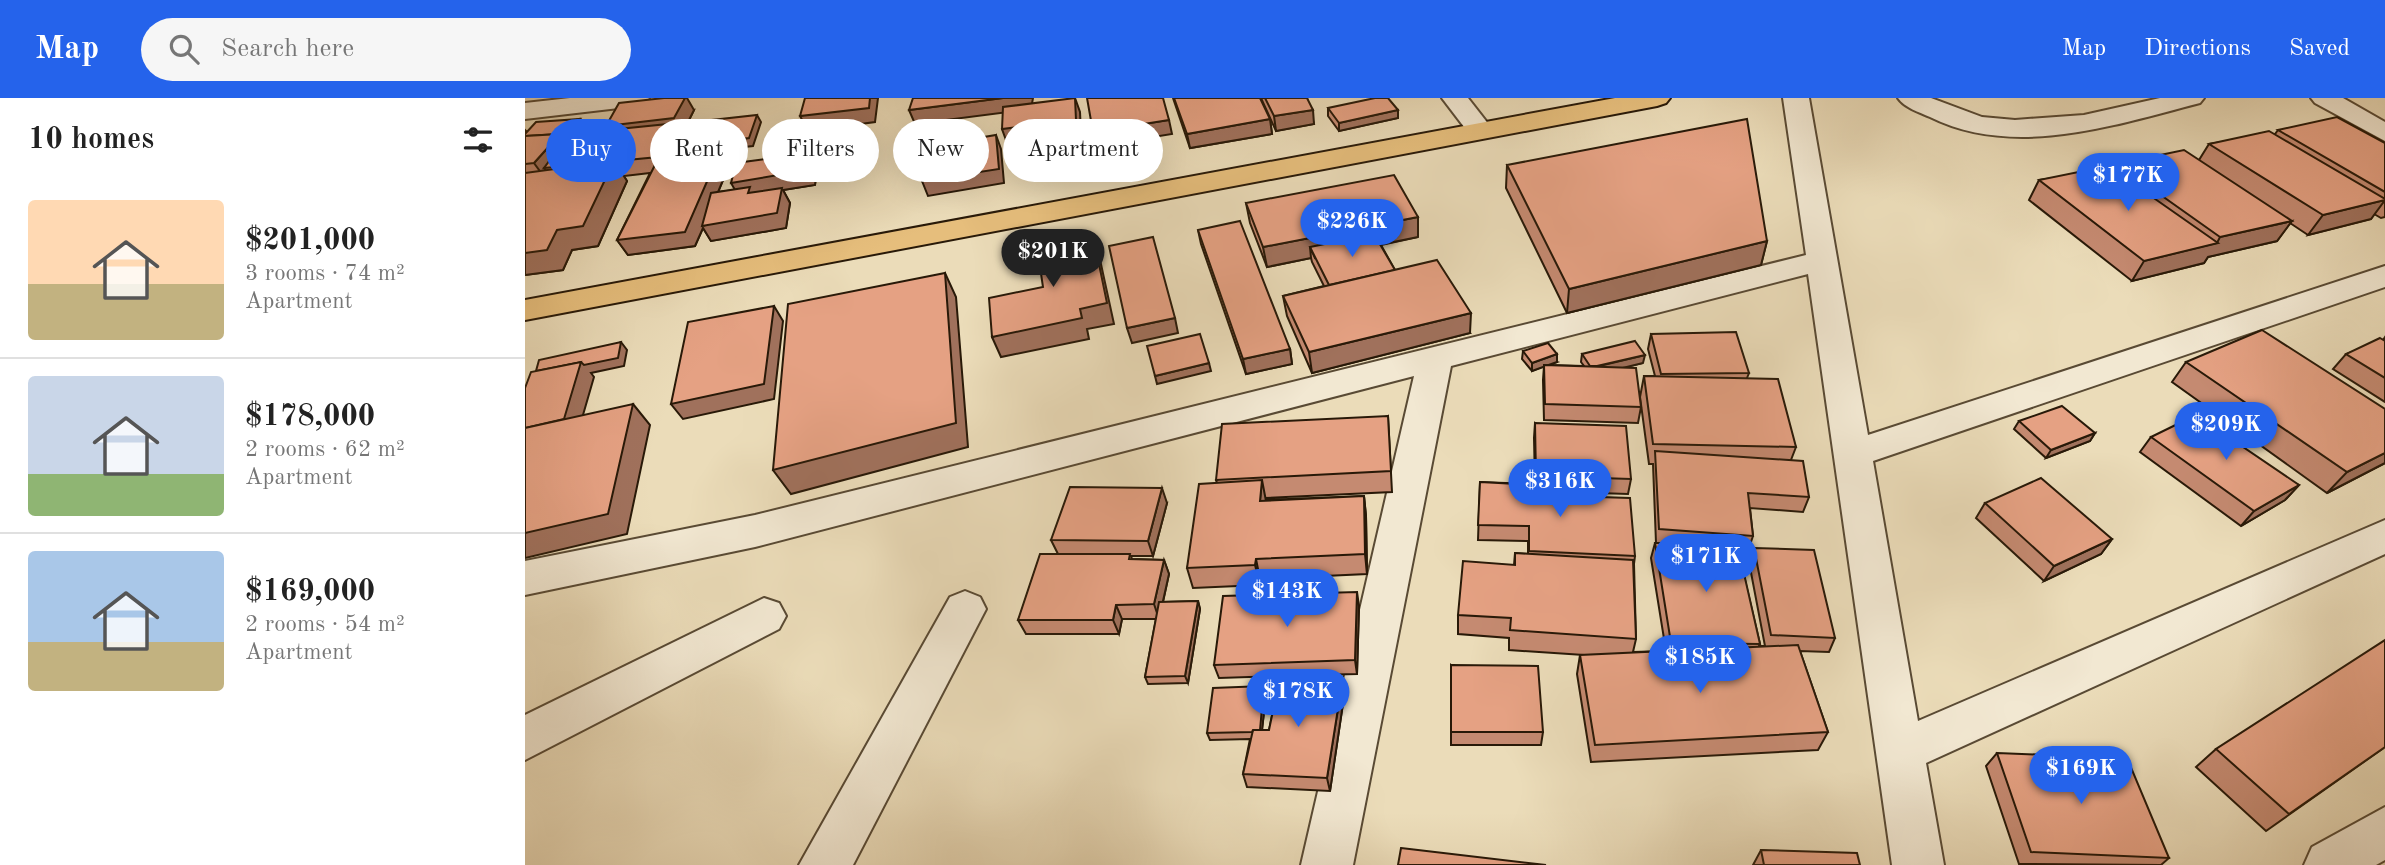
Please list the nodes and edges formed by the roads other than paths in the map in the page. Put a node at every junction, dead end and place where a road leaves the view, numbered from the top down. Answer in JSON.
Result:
{"nodes":[{"id":1,"x":636,"y":98,"type":"edge"},
{"id":2,"x":1455,"y":98,"type":"edge"},
{"id":3,"x":1657,"y":98,"type":"edge"},
{"id":4,"x":1796,"y":98,"type":"edge"},
{"id":5,"x":1911,"y":98,"type":"edge"},
{"id":6,"x":2191,"y":98,"type":"edge"},
{"id":7,"x":2324,"y":98,"type":"edge"},
{"id":8,"x":525,"y":111,"type":"edge"},
{"id":9,"x":1480,"y":130,"type":"junction"},
{"id":10,"x":2385,"y":133,"type":"edge"},
{"id":11,"x":1820,"y":261,"type":"junction"},
{"id":12,"x":2385,"y":276,"type":"edge"},
{"id":13,"x":525,"y":310,"type":"edge"},
{"id":14,"x":1435,"y":358,"type":"junction"},
{"id":15,"x":1852,"y":454,"type":"junction"},
{"id":16,"x":2385,"y":536,"type":"edge"},
{"id":17,"x":525,"y":578,"type":"edge"},
{"id":18,"x":965,"y":609,"type":"dead end"},
{"id":19,"x":764,"y":616,"type":"dead end"},
{"id":20,"x":525,"y":739,"type":"edge"},
{"id":21,"x":1900,"y":752,"type":"junction"},
{"id":22,"x":2385,"y":831,"type":"edge"},
{"id":23,"x":825,"y":865,"type":"edge"},
{"id":24,"x":1327,"y":865,"type":"edge"},
{"id":25,"x":1918,"y":865,"type":"edge"},
{"id":26,"x":2330,"y":865,"type":"edge"}],
"edges":[{"from":1,"to":8,"type":"street"},
{"from":2,"to":9,"type":"street"},
{"from":3,"to":9,"type":"highway"},
{"from":4,"to":11,"type":"street"},
{"from":5,"to":6,"type":"street"},
{"from":7,"to":10,"type":"street"},
{"from":9,"to":13,"type":"highway"},
{"from":11,"to":14,"type":"street"},
{"from":11,"to":15,"type":"street"},
{"from":12,"to":15,"type":"street"},
{"from":14,"to":17,"type":"street"},
{"from":14,"to":24,"type":"street"},
{"from":15,"to":21,"type":"street"},
{"from":16,"to":21,"type":"street"},
{"from":18,"to":23,"type":"street"},
{"from":19,"to":20,"type":"street"},
{"from":21,"to":25,"type":"street"},
{"from":22,"to":26,"type":"street"}]}
